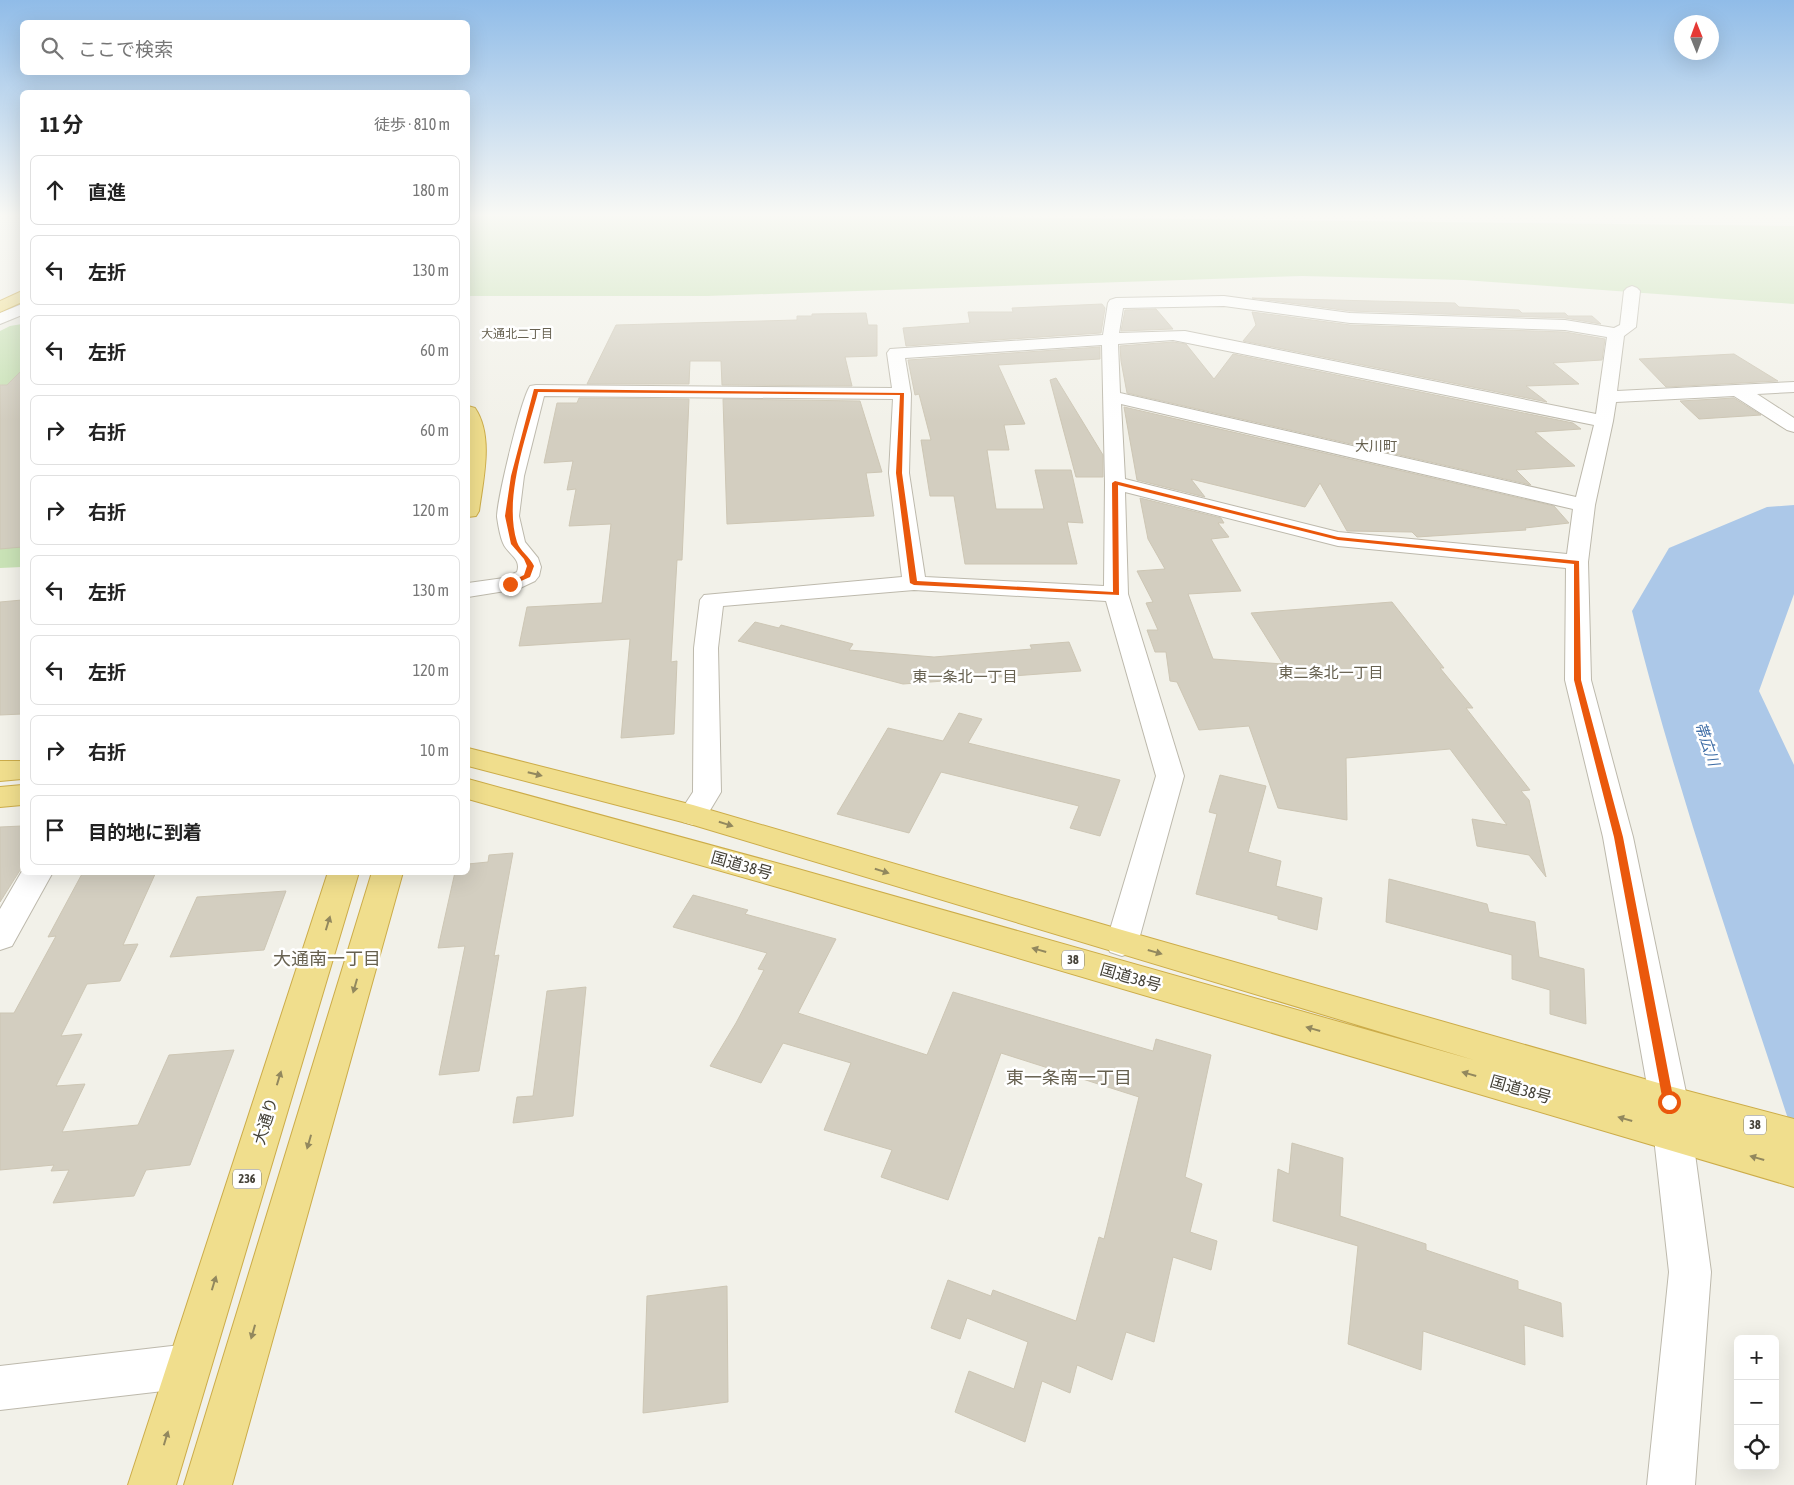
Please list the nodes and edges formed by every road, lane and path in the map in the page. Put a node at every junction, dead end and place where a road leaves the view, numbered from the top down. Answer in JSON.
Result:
{"nodes":[{"id":1,"x":1632,"y":291,"type":"dead end"},
{"id":2,"x":20,"y":302,"type":"edge"},
{"id":3,"x":20,"y":303,"type":"edge"},
{"id":4,"x":0,"y":308,"type":"edge"},
{"id":5,"x":0,"y":319,"type":"edge"},
{"id":6,"x":1616,"y":334,"type":"junction"},
{"id":7,"x":1110,"y":340,"type":"junction"},
{"id":8,"x":1794,"y":387,"type":"edge"},
{"id":9,"x":1738,"y":390,"type":"junction"},
{"id":10,"x":902,"y":394,"type":"junction"},
{"id":11,"x":1111,"y":396,"type":"junction"},
{"id":12,"x":1606,"y":409,"type":"junction"},
{"id":13,"x":470,"y":417,"type":"edge"},
{"id":14,"x":1794,"y":426,"type":"edge"},
{"id":15,"x":1115,"y":483,"type":"junction"},
{"id":16,"x":470,"y":491,"type":"edge"},
{"id":17,"x":1584,"y":505,"type":"junction"},
{"id":18,"x":1577,"y":562,"type":"junction"},
{"id":19,"x":914,"y":583,"type":"junction"},
{"id":20,"x":470,"y":590,"type":"edge"},
{"id":21,"x":1116,"y":594,"type":"junction"},
{"id":22,"x":470,"y":758,"type":"edge"},
{"id":23,"x":20,"y":770,"type":"edge"},
{"id":24,"x":0,"y":772,"type":"edge"},
{"id":25,"x":470,"y":790,"type":"edge"},
{"id":26,"x":20,"y":795,"type":"edge"},
{"id":27,"x":0,"y":797,"type":"edge"},
{"id":28,"x":693,"y":815,"type":"junction"},
{"id":29,"x":36,"y":875,"type":"edge"},
{"id":30,"x":343,"y":875,"type":"edge"},
{"id":31,"x":387,"y":875,"type":"edge"},
{"id":32,"x":0,"y":937,"type":"edge"},
{"id":33,"x":1122,"y":943,"type":"junction"},
{"id":34,"x":1670,"y":1117,"type":"junction"},
{"id":35,"x":1718,"y":1131,"type":"junction"},
{"id":36,"x":1794,"y":1136,"type":"edge"},
{"id":37,"x":1794,"y":1168,"type":"edge"},
{"id":38,"x":189,"y":1366,"type":"junction"},
{"id":39,"x":0,"y":1388,"type":"edge"},
{"id":40,"x":152,"y":1485,"type":"edge"},
{"id":41,"x":208,"y":1485,"type":"edge"},
{"id":42,"x":1671,"y":1485,"type":"edge"}],
"edges":[{"from":1,"to":6,"type":"street"},
{"from":2,"to":4,"type":"highway"},
{"from":3,"to":5,"type":"street"},
{"from":6,"to":7,"type":"street"},
{"from":6,"to":12,"type":"street"},
{"from":7,"to":10,"type":"street"},
{"from":7,"to":11,"type":"street"},
{"from":7,"to":12,"type":"street"},
{"from":8,"to":9,"type":"street"},
{"from":9,"to":12,"type":"street"},
{"from":9,"to":14,"type":"street"},
{"from":10,"to":19,"type":"street"},
{"from":10,"to":20,"type":"street"},
{"from":11,"to":15,"type":"street"},
{"from":11,"to":17,"type":"street"},
{"from":12,"to":17,"type":"street"},
{"from":13,"to":16,"type":"highway"},
{"from":15,"to":18,"type":"street"},
{"from":15,"to":21,"type":"street"},
{"from":17,"to":18,"type":"street"},
{"from":18,"to":34,"type":"street"},
{"from":19,"to":21,"type":"street"},
{"from":19,"to":28,"type":"street"},
{"from":21,"to":33,"type":"street"},
{"from":22,"to":28,"type":"highway","name":"国道38号","number":"38","one_way":true},
{"from":23,"to":24,"type":"highway"},
{"from":34,"to":25,"type":"highway","name":"国道38号","number":"38","one_way":true},
{"from":26,"to":27,"type":"highway"},
{"from":28,"to":33,"type":"highway","name":"国道38号","number":"38","one_way":true},
{"from":29,"to":32,"type":"street"},
{"from":38,"to":30,"type":"highway","name":"大通り","number":"236","one_way":true},
{"from":31,"to":41,"type":"highway","one_way":true},
{"from":33,"to":34,"type":"highway","name":"国道38号","number":"38","one_way":true},
{"from":34,"to":35,"type":"highway","name":"国道38号","number":"38"},
{"from":34,"to":42,"type":"street"},
{"from":35,"to":36,"type":"highway","name":"国道38号","number":"38"},
{"from":37,"to":35,"type":"highway","name":"国道38号","number":"38","one_way":true},
{"from":38,"to":39,"type":"street"},
{"from":40,"to":38,"type":"highway","name":"大通り","number":"236","one_way":true}]}
